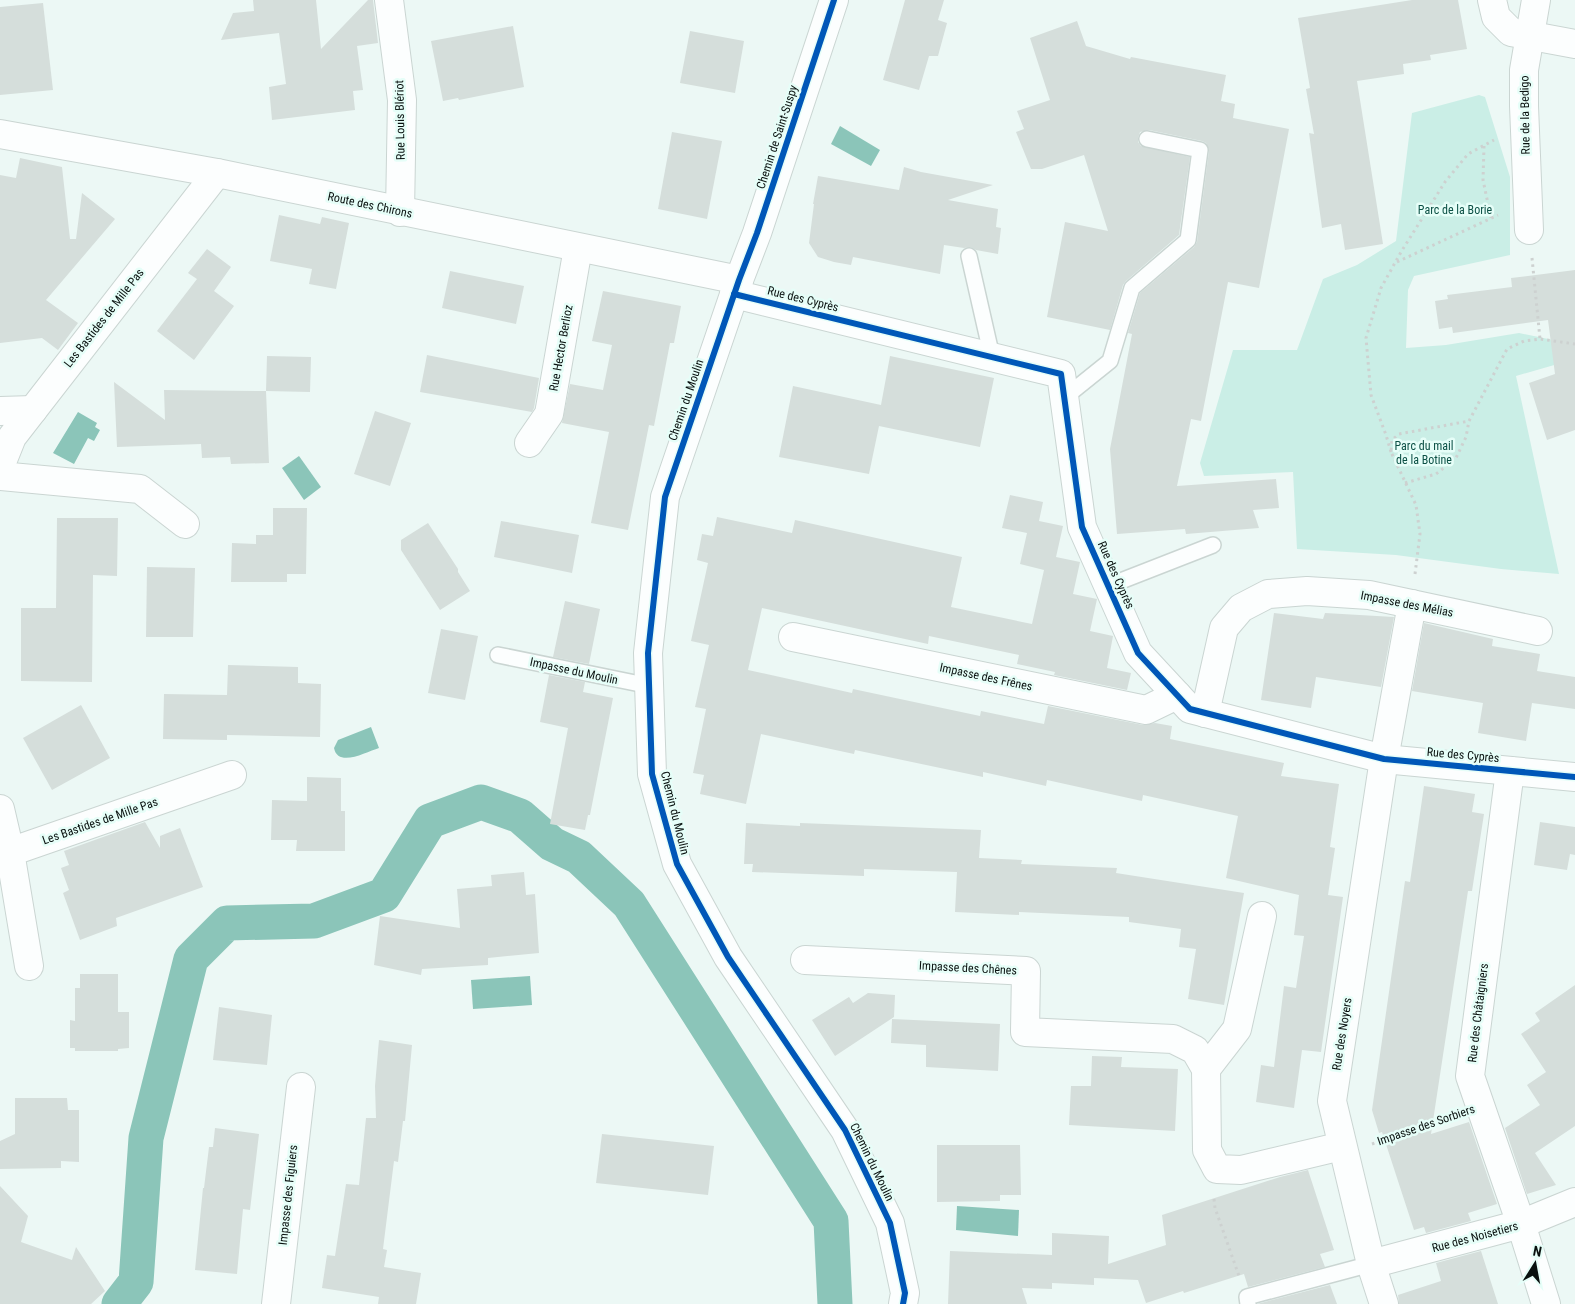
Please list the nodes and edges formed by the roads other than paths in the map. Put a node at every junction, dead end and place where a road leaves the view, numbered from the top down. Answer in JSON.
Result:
{"nodes":[{"id":1,"x":389,"y":0,"type":"edge"},
{"id":2,"x":834,"y":0,"type":"edge"},
{"id":3,"x":1492,"y":0,"type":"edge"},
{"id":4,"x":1536,"y":0,"type":"edge"},
{"id":5,"x":1529,"y":36,"type":"junction"},
{"id":6,"x":1575,"y":44,"type":"edge"},
{"id":7,"x":0,"y":134,"type":"edge"},
{"id":8,"x":1147,"y":139,"type":"dead end"},
{"id":9,"x":216,"y":173,"type":"junction"},
{"id":10,"x":400,"y":212,"type":"junction"},
{"id":11,"x":1529,"y":230,"type":"road end"},
{"id":12,"x":578,"y":248,"type":"junction"},
{"id":13,"x":970,"y":256,"type":"dead end"},
{"id":14,"x":736,"y":287,"type":"junction"},
{"id":15,"x":992,"y":357,"type":"junction"},
{"id":16,"x":1064,"y":398,"type":"junction"},
{"id":17,"x":33,"y":410,"type":"junction"},
{"id":18,"x":0,"y":411,"type":"edge"},
{"id":19,"x":529,"y":443,"type":"dead end"},
{"id":20,"x":0,"y":467,"type":"edge"},
{"id":21,"x":0,"y":476,"type":"edge"},
{"id":22,"x":185,"y":524,"type":"dead end"},
{"id":23,"x":1213,"y":545,"type":"dead end"},
{"id":24,"x":1108,"y":586,"type":"junction"},
{"id":25,"x":1412,"y":604,"type":"junction"},
{"id":26,"x":1538,"y":632,"type":"dead end"},
{"id":27,"x":793,"y":637,"type":"dead end"},
{"id":28,"x":498,"y":655,"type":"dead end"},
{"id":29,"x":650,"y":686,"type":"junction"},
{"id":30,"x":1176,"y":695,"type":"junction"},
{"id":31,"x":1204,"y":713,"type":"junction"},
{"id":32,"x":1384,"y":759,"type":"junction"},
{"id":33,"x":1510,"y":771,"type":"junction"},
{"id":34,"x":232,"y":775,"type":"dead end"},
{"id":35,"x":1575,"y":777,"type":"edge"},
{"id":36,"x":0,"y":809,"type":"edge"},
{"id":37,"x":10,"y":852,"type":"junction"},
{"id":38,"x":1262,"y":916,"type":"dead end"},
{"id":39,"x":805,"y":960,"type":"dead end"},
{"id":40,"x":29,"y":966,"type":"dead end"},
{"id":41,"x":1206,"y":1068,"type":"junction"},
{"id":42,"x":300,"y":1087,"type":"dead end"},
{"id":43,"x":1342,"y":1146,"type":"junction"},
{"id":44,"x":1575,"y":1202,"type":"edge"},
{"id":45,"x":1521,"y":1224,"type":"junction"},
{"id":46,"x":1372,"y":1264,"type":"junction"},
{"id":47,"x":1247,"y":1301,"type":"edge"},
{"id":48,"x":276,"y":1304,"type":"edge"},
{"id":49,"x":903,"y":1304,"type":"edge"},
{"id":50,"x":1384,"y":1304,"type":"edge"},
{"id":51,"x":1546,"y":1304,"type":"edge"}],
"edges":[{"from":1,"to":10,"type":"street","name":"Rue Louis Blériot"},
{"from":2,"to":14,"type":"street","name":"Chemin de Saint-Suspy"},
{"from":3,"to":5,"type":"street"},
{"from":4,"to":5,"type":"street","name":"Rue de la Bedigo"},
{"from":5,"to":6,"type":"street"},
{"from":5,"to":11,"type":"street","name":"Rue de la Bedigo"},
{"from":7,"to":9,"type":"street","name":"Route des Chirons"},
{"from":8,"to":16,"type":"lane"},
{"from":9,"to":10,"type":"street","name":"Route des Chirons"},
{"from":9,"to":17,"type":"street","name":"Les Bastides de Mille Pas"},
{"from":10,"to":12,"type":"street","name":"Route des Chirons"},
{"from":12,"to":14,"type":"street","name":"Route des Chirons"},
{"from":12,"to":19,"type":"street","name":"Rue Hector Berlioz"},
{"from":13,"to":15,"type":"lane"},
{"from":14,"to":15,"type":"street","name":"Rue des Cyprès"},
{"from":14,"to":29,"type":"street","name":"Chemin du Moulin"},
{"from":15,"to":16,"type":"street","name":"Rue des Cyprès"},
{"from":16,"to":24,"type":"street","name":"Rue des Cyprès"},
{"from":17,"to":18,"type":"street"},
{"from":17,"to":20,"type":"street","name":"Les Bastides de Mille Pas"},
{"from":21,"to":22,"type":"street"},
{"from":23,"to":24,"type":"lane"},
{"from":24,"to":30,"type":"street","name":"Rue des Cyprès"},
{"from":25,"to":26,"type":"street","name":"Impasse des Mélias"},
{"from":25,"to":31,"type":"street","name":"Impasse des Mélias"},
{"from":25,"to":32,"type":"street","name":"Rue des Noyers"},
{"from":27,"to":30,"type":"street","name":"Impasse des Frênes"},
{"from":28,"to":29,"type":"lane","name":"Impasse du Moulin"},
{"from":29,"to":49,"type":"street","name":"Chemin du Moulin"},
{"from":30,"to":31,"type":"street","name":"Rue des Cyprès"},
{"from":31,"to":32,"type":"street","name":"Rue des Cyprès"},
{"from":32,"to":33,"type":"street","name":"Rue des Cyprès"},
{"from":32,"to":43,"type":"street","name":"Rue des Noyers"},
{"from":33,"to":35,"type":"street","name":"Rue des Cyprès"},
{"from":33,"to":45,"type":"street","name":"Rue des Châtaigniers"},
{"from":34,"to":37,"type":"street","name":"Les Bastides de Mille Pas"},
{"from":36,"to":37,"type":"street"},
{"from":37,"to":40,"type":"street"},
{"from":38,"to":41,"type":"street"},
{"from":39,"to":41,"type":"street","name":"Impasse des Chênes"},
{"from":41,"to":43,"type":"street"},
{"from":42,"to":48,"type":"street","name":"Impasse des Figuiers"},
{"from":43,"to":46,"type":"street","name":"Rue des Noyers"},
{"from":44,"to":45,"type":"street","name":"Rue des Noisetiers"},
{"from":45,"to":46,"type":"street","name":"Rue des Noisetiers"},
{"from":45,"to":51,"type":"street","name":"Rue des Châtaigniers"},
{"from":46,"to":47,"type":"lane"},
{"from":46,"to":50,"type":"street","name":"Rue des Noyers"}]}
